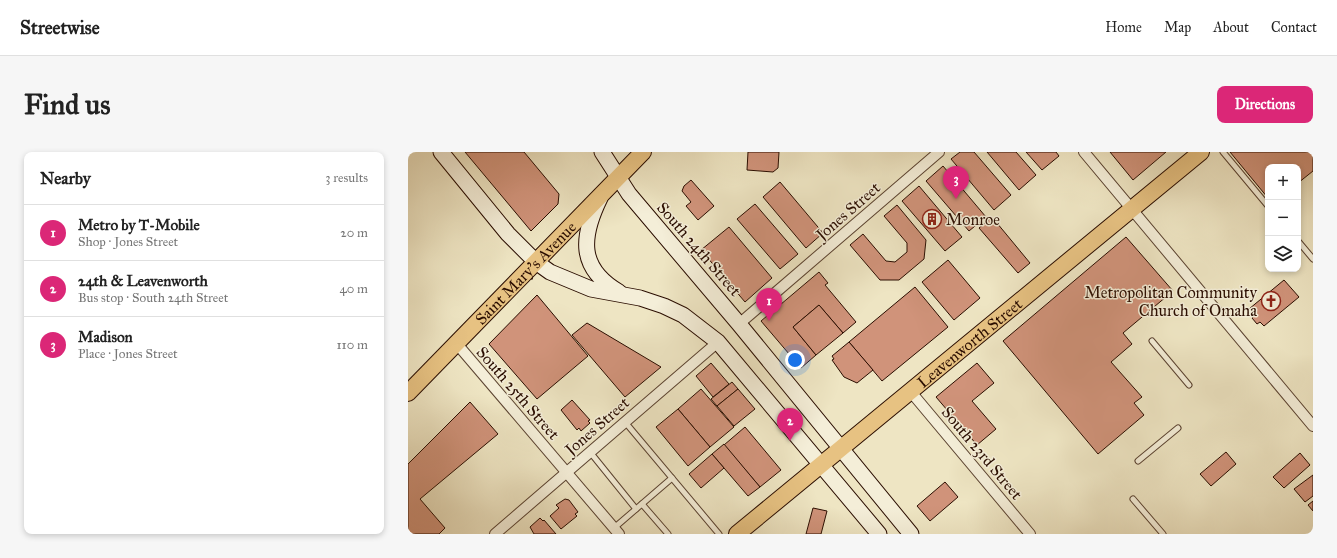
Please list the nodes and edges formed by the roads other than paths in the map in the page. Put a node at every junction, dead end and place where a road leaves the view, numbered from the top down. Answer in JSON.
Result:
{"nodes":[{"id":1,"x":441,"y":152,"type":"edge"},
{"id":2,"x":602,"y":152,"type":"edge"},
{"id":3,"x":643,"y":152,"type":"edge"},
{"id":4,"x":939,"y":152,"type":"edge"},
{"id":5,"x":1084,"y":152,"type":"edge"},
{"id":6,"x":1201,"y":152,"type":"edge"},
{"id":7,"x":1223,"y":152,"type":"edge"},
{"id":8,"x":619,"y":177,"type":"junction"},
{"id":9,"x":603,"y":194,"type":"junction"},
{"id":10,"x":1265,"y":202,"type":"edge"},
{"id":11,"x":1132,"y":210,"type":"junction"},
{"id":12,"x":1301,"y":245,"type":"edge"},
{"id":13,"x":1313,"y":259,"type":"edge"},
{"id":14,"x":536,"y":262,"type":"junction"},
{"id":15,"x":624,"y":295,"type":"junction"},
{"id":16,"x":739,"y":324,"type":"junction"},
{"id":17,"x":1152,"y":341,"type":"dead end"},
{"id":18,"x":718,"y":342,"type":"junction"},
{"id":19,"x":457,"y":344,"type":"junction"},
{"id":20,"x":1189,"y":385,"type":"dead end"},
{"id":21,"x":911,"y":392,"type":"junction"},
{"id":22,"x":408,"y":393,"type":"edge"},
{"id":23,"x":625,"y":422,"type":"junction"},
{"id":24,"x":1313,"y":426,"type":"edge"},
{"id":25,"x":1178,"y":428,"type":"dead end"},
{"id":26,"x":842,"y":448,"type":"junction"},
{"id":27,"x":590,"y":452,"type":"junction"},
{"id":28,"x":1138,"y":461,"type":"dead end"},
{"id":29,"x":821,"y":465,"type":"junction"},
{"id":30,"x":567,"y":472,"type":"junction"},
{"id":31,"x":672,"y":478,"type":"junction"},
{"id":32,"x":1133,"y":499,"type":"dead end"},
{"id":33,"x":642,"y":504,"type":"junction"},
{"id":34,"x":636,"y":509,"type":"junction"},
{"id":35,"x":617,"y":531,"type":"edge"},
{"id":36,"x":495,"y":534,"type":"edge"},
{"id":37,"x":668,"y":534,"type":"edge"},
{"id":38,"x":719,"y":534,"type":"edge"},
{"id":39,"x":737,"y":534,"type":"edge"},
{"id":40,"x":879,"y":534,"type":"edge"},
{"id":41,"x":911,"y":534,"type":"edge"},
{"id":42,"x":1030,"y":534,"type":"edge"},
{"id":43,"x":1163,"y":534,"type":"edge"}],
"edges":[{"from":1,"to":14,"type":"main road"},
{"from":2,"to":8,"type":"main road","name":"South 24th Street"},
{"from":3,"to":8,"type":"main road","name":"Saint Mary's Avenue"},
{"from":4,"to":16,"type":"street","name":"Jones Street"},
{"from":5,"to":11,"type":"street"},
{"from":6,"to":11,"type":"main road","name":"Leavenworth Street"},
{"from":7,"to":10,"type":"lane"},
{"from":8,"to":9,"type":"main road","name":"Saint Mary's Avenue"},
{"from":8,"to":16,"type":"main road","name":"South 24th Street"},
{"from":9,"to":14,"type":"main road","name":"Saint Mary's Avenue"},
{"from":9,"to":15,"type":"main road"},
{"from":11,"to":21,"type":"main road","name":"Leavenworth Street"},
{"from":11,"to":24,"type":"street"},
{"from":12,"to":13,"type":"lane"},
{"from":14,"to":15,"type":"main road"},
{"from":14,"to":19,"type":"main road","name":"Saint Mary's Avenue"},
{"from":15,"to":18,"type":"main road"},
{"from":16,"to":26,"type":"main road","name":"South 24th Street"},
{"from":17,"to":20,"type":"lane"},
{"from":18,"to":23,"type":"street","name":"Jones Street"},
{"from":18,"to":29,"type":"main road"},
{"from":19,"to":22,"type":"main road","name":"Saint Mary's Avenue"},
{"from":19,"to":30,"type":"street","name":"South 25th Street"},
{"from":21,"to":26,"type":"main road","name":"Leavenworth Street"},
{"from":21,"to":42,"type":"street","name":"South 23rd Street"},
{"from":23,"to":27,"type":"street","name":"Jones Street"},
{"from":23,"to":31,"type":"lane"},
{"from":25,"to":28,"type":"lane"},
{"from":26,"to":29,"type":"main road","name":"Leavenworth Street"},
{"from":26,"to":41,"type":"main road","name":"South 24th Street"},
{"from":27,"to":30,"type":"street","name":"Jones Street"},
{"from":27,"to":34,"type":"lane"},
{"from":29,"to":39,"type":"main road","name":"Leavenworth Street"},
{"from":29,"to":40,"type":"main road"},
{"from":30,"to":35,"type":"street","name":"South 25th Street"},
{"from":30,"to":36,"type":"street","name":"Jones Street"},
{"from":31,"to":33,"type":"lane"},
{"from":31,"to":38,"type":"lane"},
{"from":32,"to":43,"type":"lane"},
{"from":33,"to":34,"type":"lane"},
{"from":33,"to":37,"type":"lane"},
{"from":34,"to":35,"type":"lane"}]}
